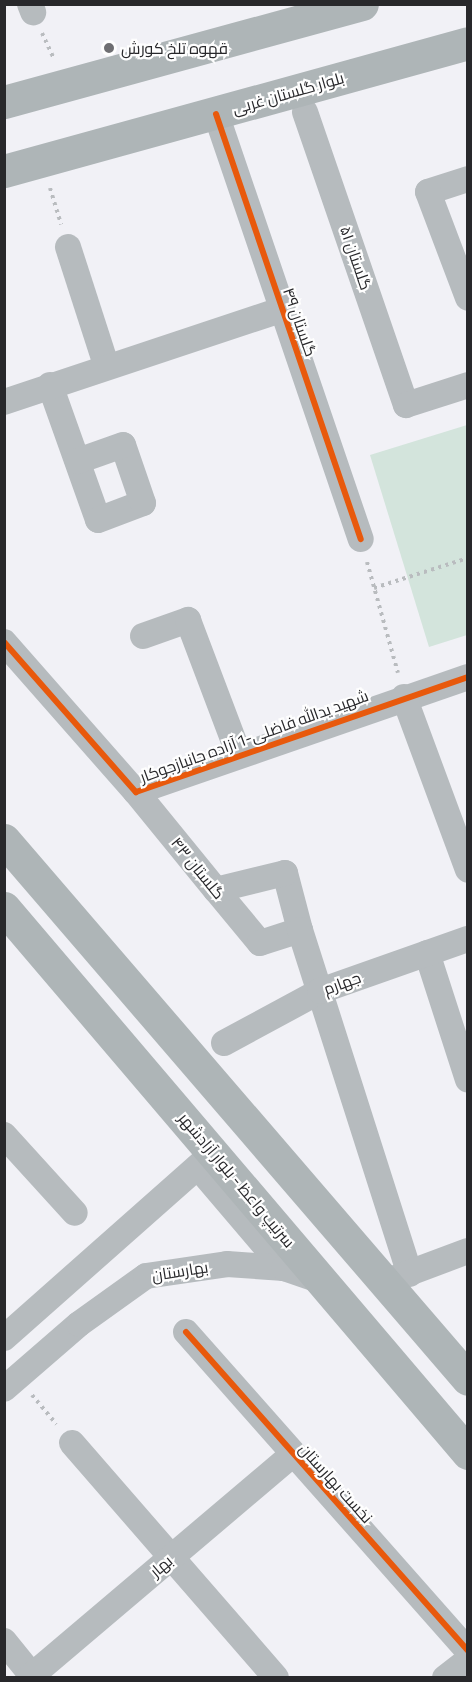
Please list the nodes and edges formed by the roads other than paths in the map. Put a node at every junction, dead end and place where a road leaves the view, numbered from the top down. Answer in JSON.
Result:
{"nodes":[{"id":1,"x":362,"y":4,"type":"edge"},
{"id":2,"x":468,"y":43,"type":"edge"},
{"id":3,"x":4,"y":102,"type":"edge"},
{"id":4,"x":306,"y":112,"type":"dead end"},
{"id":5,"x":216,"y":114,"type":"junction"},
{"id":6,"x":4,"y":171,"type":"edge"},
{"id":7,"x":468,"y":179,"type":"edge"},
{"id":8,"x":68,"y":247,"type":"road end"},
{"id":9,"x":458,"y":249,"type":"edge"},
{"id":10,"x":468,"y":298,"type":"edge"},
{"id":11,"x":281,"y":310,"type":"junction"},
{"id":12,"x":106,"y":365,"type":"junction"},
{"id":13,"x":50,"y":385,"type":"junction"},
{"id":14,"x":468,"y":385,"type":"edge"},
{"id":15,"x":4,"y":402,"type":"edge"},
{"id":16,"x":78,"y":461,"type":"junction"},
{"id":17,"x":361,"y":539,"type":"road end"},
{"id":18,"x":143,"y":636,"type":"dead end"},
{"id":19,"x":4,"y":642,"type":"edge"},
{"id":20,"x":468,"y":677,"type":"edge"},
{"id":21,"x":404,"y":697,"type":"junction"},
{"id":22,"x":239,"y":755,"type":"junction"},
{"id":23,"x":136,"y":792,"type":"junction"},
{"id":24,"x":4,"y":840,"type":"edge"},
{"id":25,"x":468,"y":870,"type":"edge"},
{"id":26,"x":216,"y":890,"type":"junction"},
{"id":27,"x":4,"y":908,"type":"edge"},
{"id":28,"x":300,"y":930,"type":"junction"},
{"id":29,"x":468,"y":939,"type":"edge"},
{"id":30,"x":427,"y":953,"type":"junction"},
{"id":31,"x":320,"y":991,"type":"junction"},
{"id":32,"x":224,"y":1043,"type":"dead end"},
{"id":33,"x":468,"y":1080,"type":"edge"},
{"id":34,"x":4,"y":1135,"type":"edge"},
{"id":35,"x":206,"y":1159,"type":"junction"},
{"id":36,"x":75,"y":1213,"type":"dead end"},
{"id":37,"x":468,"y":1251,"type":"edge"},
{"id":38,"x":284,"y":1268,"type":"junction"},
{"id":39,"x":397,"y":1278,"type":"junction"},
{"id":40,"x":321,"y":1281,"type":"junction"},
{"id":41,"x":186,"y":1332,"type":"dead end"},
{"id":42,"x":4,"y":1338,"type":"edge"},
{"id":43,"x":468,"y":1379,"type":"edge"},
{"id":44,"x":11,"y":1383,"type":"edge"},
{"id":45,"x":72,"y":1443,"type":"road end"},
{"id":46,"x":468,"y":1452,"type":"edge"},
{"id":47,"x":292,"y":1455,"type":"junction"},
{"id":48,"x":172,"y":1557,"type":"junction"},
{"id":49,"x":4,"y":1641,"type":"edge"},
{"id":50,"x":468,"y":1651,"type":"edge"},
{"id":51,"x":468,"y":1660,"type":"edge"},
{"id":52,"x":32,"y":1677,"type":"edge"},
{"id":53,"x":276,"y":1677,"type":"edge"},
{"id":54,"x":445,"y":1677,"type":"edge"}],
"edges":[{"from":1,"to":3,"type":"main road"},
{"from":2,"to":5,"type":"main road","name":"بلوار گلستان غربی"},
{"from":4,"to":14,"type":"street","name":"گلستان ۵۱"},
{"from":5,"to":6,"type":"main road","name":"بلوار گلستان غربی"},
{"from":5,"to":11,"type":"street","name":"گلستان ۴۹"},
{"from":7,"to":9,"type":"street"},
{"from":8,"to":12,"type":"street"},
{"from":9,"to":10,"type":"street"},
{"from":11,"to":12,"type":"street"},
{"from":11,"to":17,"type":"street","name":"گلستان ۴۹"},
{"from":12,"to":13,"type":"street"},
{"from":13,"to":15,"type":"street"},
{"from":13,"to":16,"type":"street"},
{"from":16,"to":16,"type":"street"},
{"from":18,"to":22,"type":"street"},
{"from":19,"to":23,"type":"street","name":"شهید یدالله فاضلی-1 آزاده جانبازجوکار"},
{"from":20,"to":21,"type":"street","name":"شهید یدالله فاضلی-1 آزاده جانبازجوکار"},
{"from":21,"to":22,"type":"street","name":"شهید یدالله فاضلی-1 آزاده جانبازجوکار"},
{"from":21,"to":25,"type":"street"},
{"from":22,"to":23,"type":"street","name":"شهید یدالله فاضلی-1 آزاده جانبازجوکار"},
{"from":23,"to":26,"type":"street","name":"گلستان ۴۳"},
{"from":24,"to":39,"type":"main road"},
{"from":26,"to":28,"type":"street","name":"گلستان ۴۳"},
{"from":26,"to":28,"type":"street"},
{"from":27,"to":35,"type":"main road","name":"سرتیپ واعظ - بلوار آزادشهر"},
{"from":28,"to":31,"type":"street"},
{"from":29,"to":30,"type":"street","name":"جهارم"},
{"from":30,"to":31,"type":"street","name":"جهارم"},
{"from":30,"to":33,"type":"street"},
{"from":31,"to":32,"type":"street","name":"جهارم"},
{"from":31,"to":39,"type":"street"},
{"from":34,"to":36,"type":"street"},
{"from":35,"to":38,"type":"street"},
{"from":35,"to":40,"type":"main road","name":"سرتیپ واعظ - بلوار آزادشهر"},
{"from":35,"to":42,"type":"street"},
{"from":37,"to":39,"type":"street"},
{"from":38,"to":40,"type":"street","name":"بهارستان"},
{"from":38,"to":44,"type":"street","name":"بهارستان"},
{"from":39,"to":43,"type":"main road"},
{"from":40,"to":46,"type":"main road","name":"سرتیپ واعظ - بلوار آزادشهر"},
{"from":41,"to":47,"type":"street","name":"نخست بهارستان"},
{"from":45,"to":48,"type":"street"},
{"from":47,"to":48,"type":"street","name":"بهار"},
{"from":47,"to":50,"type":"street","name":"نخست بهارستان"},
{"from":48,"to":52,"type":"street","name":"بهار"},
{"from":48,"to":53,"type":"street"},
{"from":49,"to":52,"type":"street"},
{"from":51,"to":54,"type":"street"}]}
